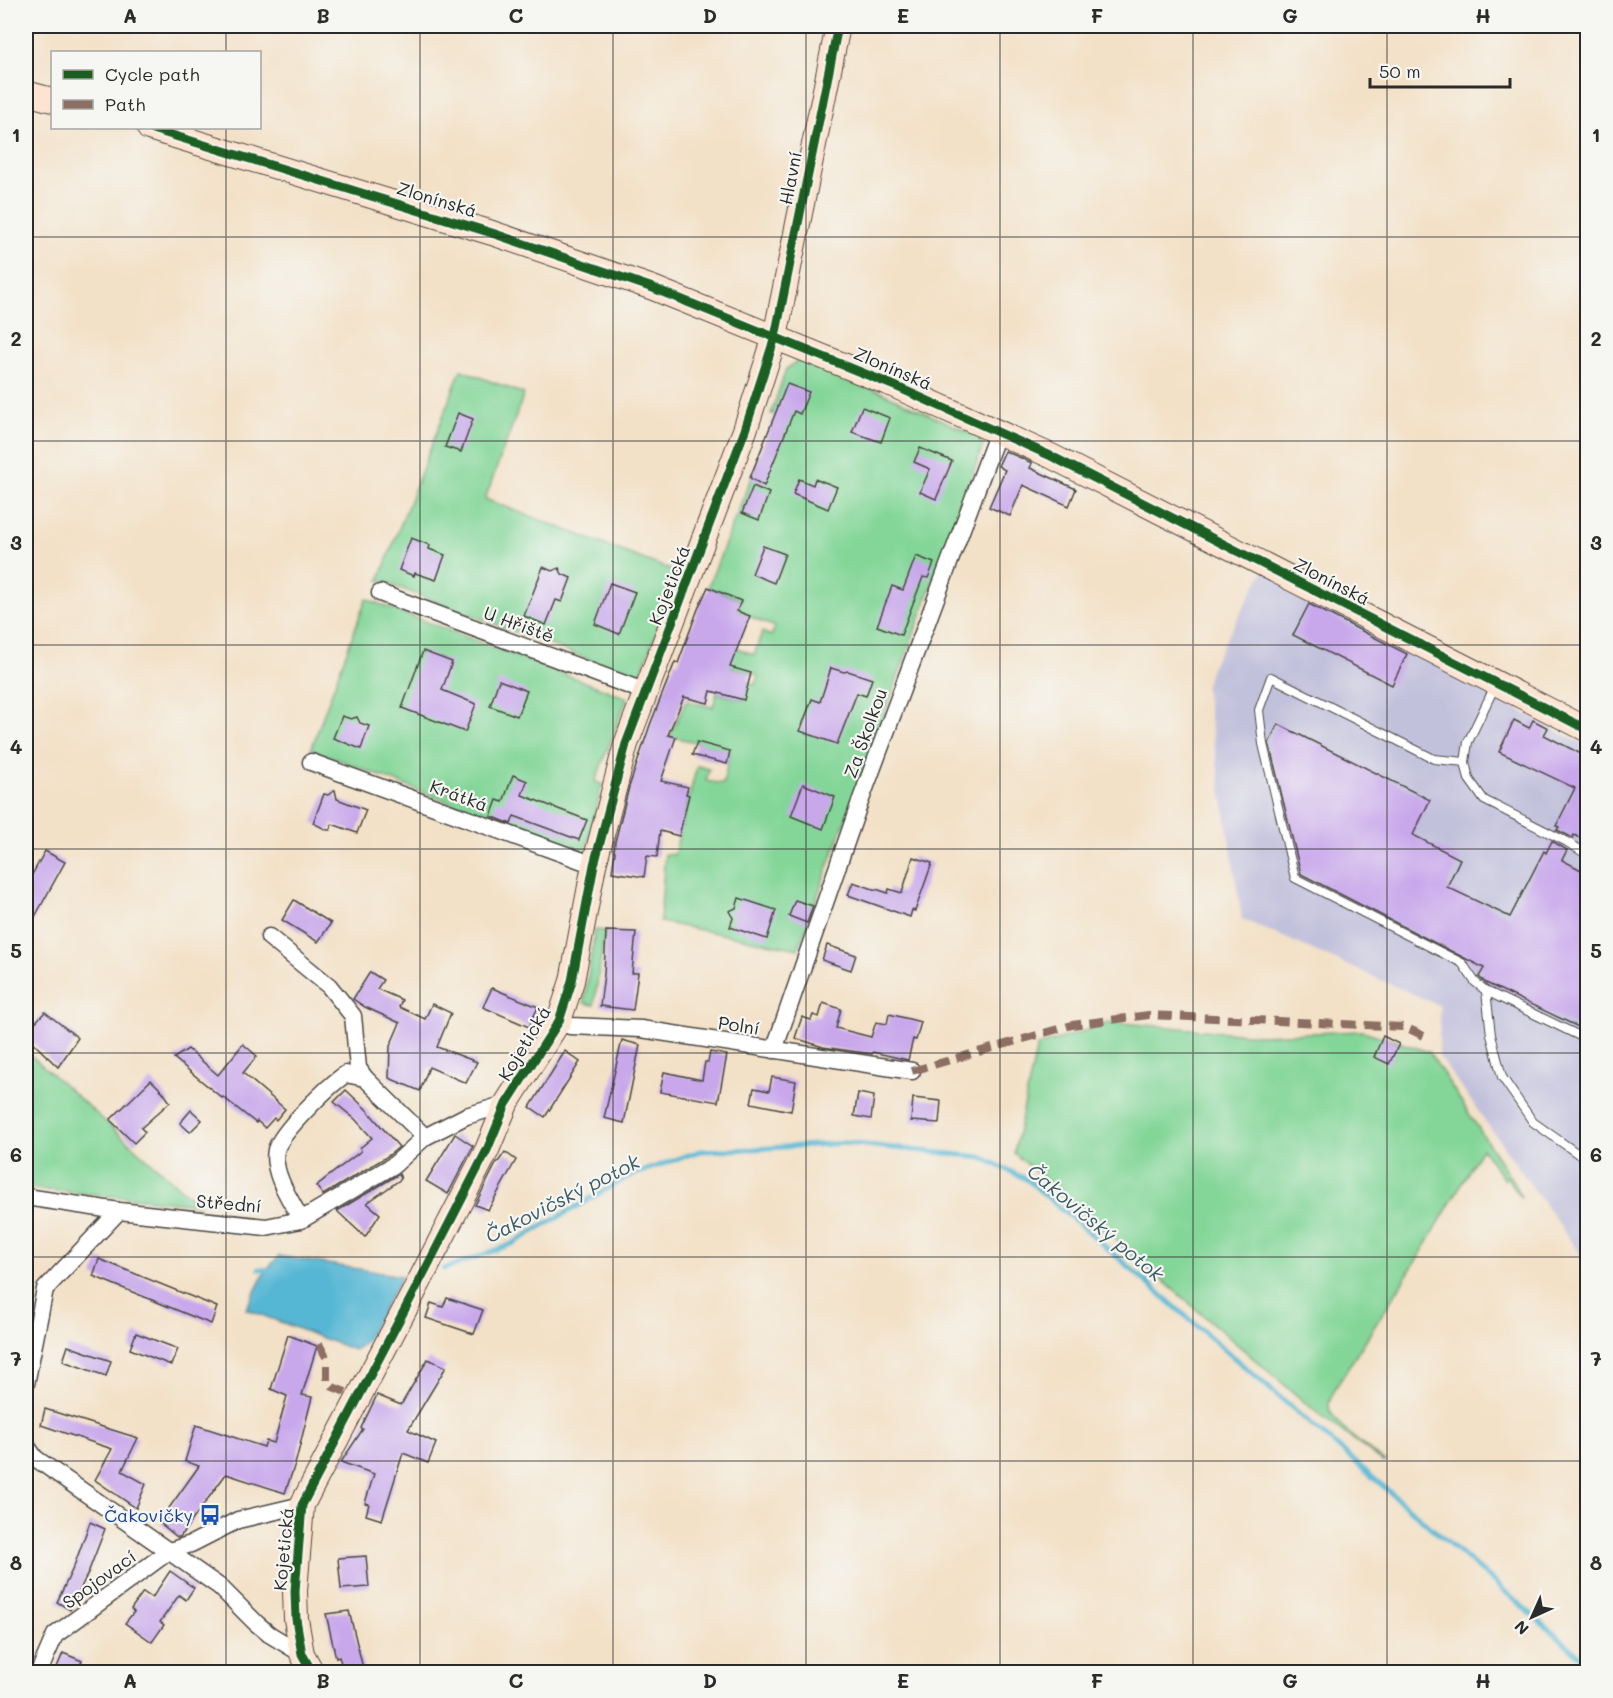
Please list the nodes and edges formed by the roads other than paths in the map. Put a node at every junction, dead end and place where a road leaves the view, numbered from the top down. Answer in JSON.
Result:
{"nodes":[{"id":1,"x":838,"y":26,"type":"edge"},
{"id":2,"x":26,"y":93,"type":"edge"},
{"id":3,"x":51,"y":100,"type":"edge"},
{"id":4,"x":152,"y":129,"type":"edge"},
{"id":5,"x":775,"y":337,"type":"junction"},
{"id":6,"x":998,"y":432,"type":"junction"},
{"id":7,"x":380,"y":593,"type":"dead end"},
{"id":8,"x":1497,"y":683,"type":"junction"},
{"id":9,"x":646,"y":692,"type":"junction"},
{"id":10,"x":1587,"y":730,"type":"edge"},
{"id":11,"x":311,"y":762,"type":"dead end"},
{"id":12,"x":1465,"y":762,"type":"junction"},
{"id":13,"x":1587,"y":855,"type":"edge"},
{"id":14,"x":594,"y":865,"type":"junction"},
{"id":15,"x":269,"y":937,"type":"dead end"},
{"id":16,"x":1486,"y":991,"type":"junction"},
{"id":17,"x":559,"y":1021,"type":"junction"},
{"id":18,"x":1587,"y":1040,"type":"edge"},
{"id":19,"x":774,"y":1050,"type":"junction"},
{"id":20,"x":912,"y":1071,"type":"dead end"},
{"id":21,"x":365,"y":1078,"type":"junction"},
{"id":22,"x":506,"y":1104,"type":"junction"},
{"id":23,"x":425,"y":1137,"type":"junction"},
{"id":24,"x":1587,"y":1161,"type":"edge"},
{"id":25,"x":26,"y":1197,"type":"edge"},
{"id":26,"x":119,"y":1211,"type":"junction"},
{"id":27,"x":302,"y":1220,"type":"junction"},
{"id":28,"x":26,"y":1384,"type":"edge"},
{"id":29,"x":26,"y":1445,"type":"edge"},
{"id":30,"x":302,"y":1505,"type":"junction"},
{"id":31,"x":170,"y":1551,"type":"junction"},
{"id":32,"x":307,"y":1663,"type":"edge"},
{"id":33,"x":39,"y":1672,"type":"edge"}],
"edges":[{"from":1,"to":5,"type":"street","name":"Hlavní"},
{"from":2,"to":3,"type":"street"},
{"from":4,"to":5,"type":"street","name":"Zlonínská"},
{"from":5,"to":6,"type":"street","name":"Zlonínská"},
{"from":5,"to":9,"type":"street","name":"Kojetická"},
{"from":6,"to":8,"type":"street","name":"Zlonínská"},
{"from":6,"to":19,"type":"street","name":"Za Školkou"},
{"from":7,"to":9,"type":"street","name":"U Hřiště"},
{"from":8,"to":10,"type":"street","name":"Zlonínská"},
{"from":8,"to":12,"type":"lane"},
{"from":9,"to":14,"type":"street","name":"Kojetická"},
{"from":11,"to":14,"type":"street","name":"Krátká"},
{"from":12,"to":13,"type":"lane"},
{"from":12,"to":16,"type":"lane"},
{"from":14,"to":17,"type":"street","name":"Kojetická"},
{"from":15,"to":21,"type":"street"},
{"from":16,"to":18,"type":"lane"},
{"from":16,"to":24,"type":"lane"},
{"from":17,"to":19,"type":"street","name":"Polní"},
{"from":17,"to":22,"type":"street","name":"Kojetická"},
{"from":19,"to":20,"type":"street","name":"Polní"},
{"from":21,"to":23,"type":"street"},
{"from":21,"to":27,"type":"street"},
{"from":22,"to":23,"type":"street","name":"Střední"},
{"from":22,"to":30,"type":"street","name":"Kojetická"},
{"from":23,"to":27,"type":"street","name":"Střední"},
{"from":25,"to":26,"type":"street","name":"Střední"},
{"from":26,"to":27,"type":"street","name":"Střední"},
{"from":26,"to":28,"type":"street"},
{"from":29,"to":31,"type":"street"},
{"from":30,"to":31,"type":"street","name":"Spojovací"},
{"from":30,"to":32,"type":"street","name":"Kojetická"},
{"from":31,"to":32,"type":"street"},
{"from":31,"to":33,"type":"street","name":"Spojovací"}]}
